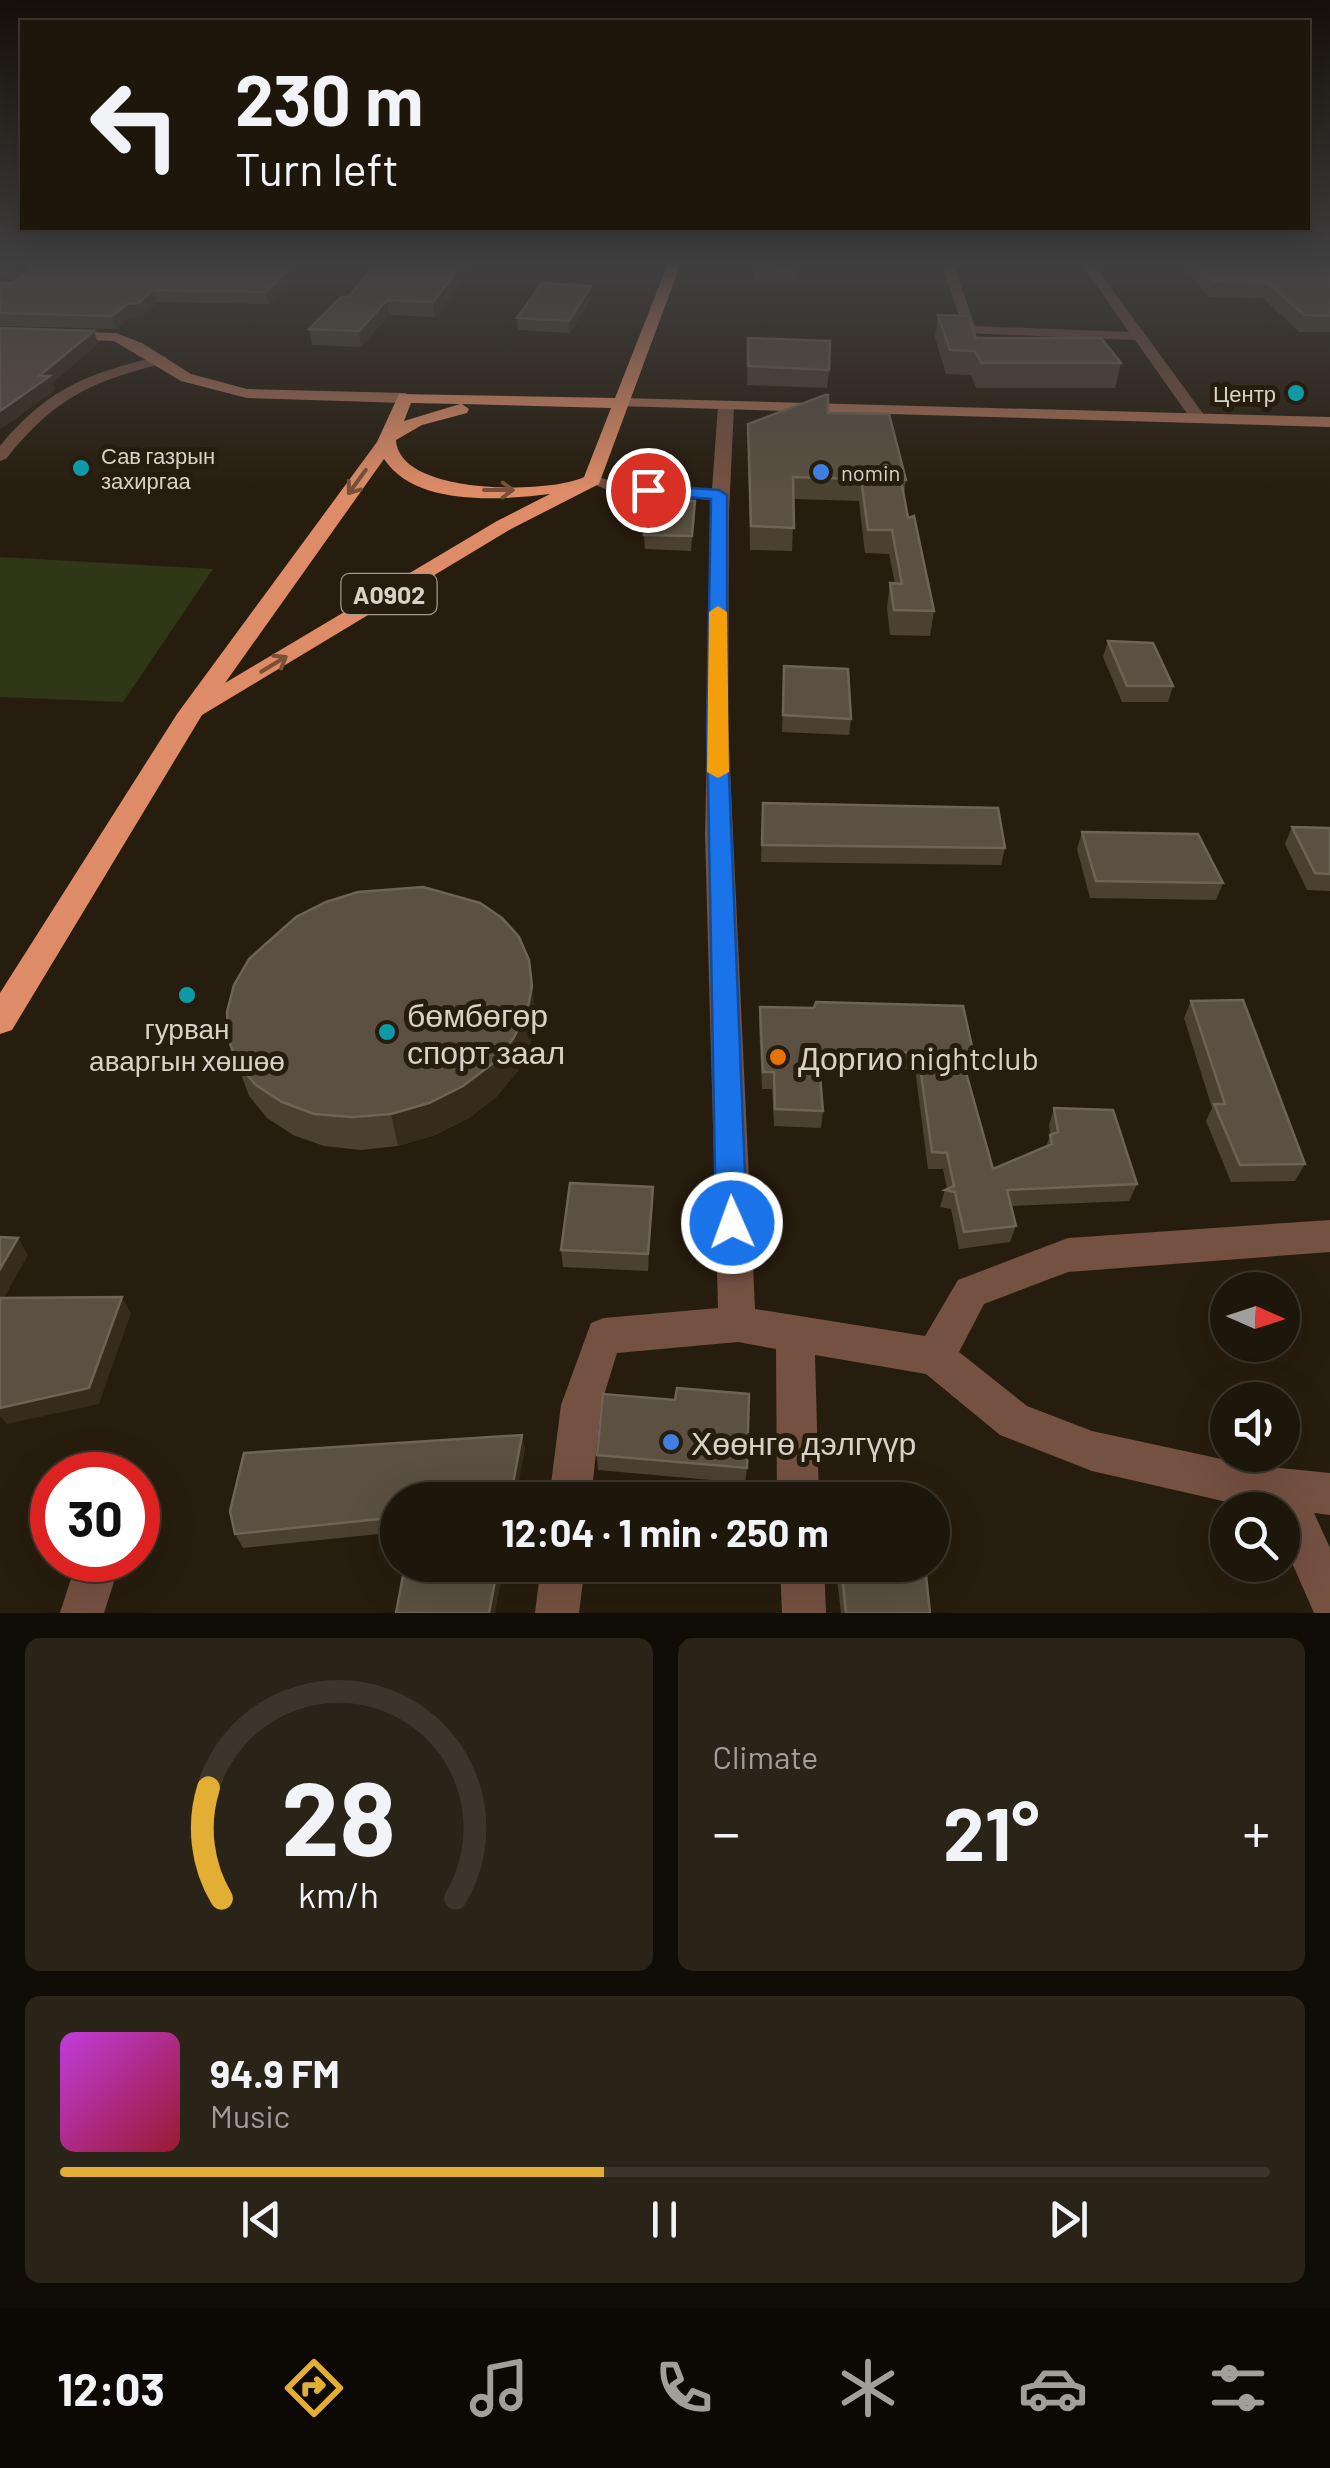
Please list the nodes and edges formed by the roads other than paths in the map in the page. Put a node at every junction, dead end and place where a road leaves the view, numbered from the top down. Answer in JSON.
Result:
{"nodes":[{"id":1,"x":124,"y":341,"type":"edge"},
{"id":2,"x":645,"y":341,"type":"edge"},
{"id":3,"x":1144,"y":341,"type":"edge"},
{"id":4,"x":161,"y":360,"type":"junction"},
{"id":5,"x":406,"y":398,"type":"junction"},
{"id":6,"x":517,"y":402,"type":"junction"},
{"id":7,"x":622,"y":403,"type":"junction"},
{"id":8,"x":726,"y":406,"type":"junction"},
{"id":9,"x":1199,"y":419,"type":"junction"},
{"id":10,"x":1330,"y":422,"type":"edge"},
{"id":11,"x":388,"y":440,"type":"junction"},
{"id":12,"x":0,"y":456,"type":"edge"},
{"id":13,"x":592,"y":480,"type":"junction"},
{"id":14,"x":719,"y":495,"type":"junction"},
{"id":15,"x":190,"y":714,"type":"junction"},
{"id":16,"x":0,"y":1021,"type":"edge"},
{"id":17,"x":1330,"y":1236,"type":"edge"},
{"id":18,"x":738,"y":1324,"type":"junction"},
{"id":19,"x":795,"y":1333,"type":"junction"},
{"id":20,"x":935,"y":1357,"type":"junction"},
{"id":21,"x":572,"y":1482,"type":"edge"},
{"id":22,"x":798,"y":1482,"type":"edge"},
{"id":23,"x":1282,"y":1489,"type":"junction"},
{"id":24,"x":1330,"y":1494,"type":"edge"},
{"id":25,"x":92,"y":1582,"type":"edge"},
{"id":26,"x":560,"y":1582,"type":"edge"},
{"id":27,"x":803,"y":1582,"type":"edge"},
{"id":28,"x":1330,"y":1599,"type":"edge"},
{"id":29,"x":82,"y":1613,"type":"edge"},
{"id":30,"x":557,"y":1613,"type":"edge"},
{"id":31,"x":804,"y":1613,"type":"edge"}],
"edges":[{"from":1,"to":4,"type":"main road"},
{"from":2,"to":7,"type":"highway"},
{"from":3,"to":9,"type":"street"},
{"from":4,"to":5,"type":"main road"},
{"from":4,"to":12,"type":"street"},
{"from":5,"to":6,"type":"highway"},
{"from":5,"to":11,"type":"highway","number":"A0902"},
{"from":6,"to":7,"type":"highway"},
{"from":6,"to":11,"type":"highway"},
{"from":7,"to":8,"type":"main road"},
{"from":7,"to":13,"type":"highway"},
{"from":8,"to":9,"type":"main road"},
{"from":8,"to":14,"type":"street"},
{"from":9,"to":10,"type":"main road"},
{"from":11,"to":13,"type":"highway","one_way":true},
{"from":11,"to":15,"type":"highway","number":"A0902","one_way":true},
{"from":13,"to":14,"type":"street"},
{"from":15,"to":13,"type":"highway","number":"A0902","one_way":true},
{"from":14,"to":18,"type":"street"},
{"from":15,"to":16,"type":"highway","number":"A0902"},
{"from":17,"to":20,"type":"street"},
{"from":18,"to":19,"type":"street"},
{"from":18,"to":21,"type":"street"},
{"from":19,"to":20,"type":"street"},
{"from":19,"to":22,"type":"street"},
{"from":20,"to":23,"type":"street"},
{"from":23,"to":24,"type":"street"},
{"from":23,"to":28,"type":"street"},
{"from":25,"to":29,"type":"street"},
{"from":26,"to":30,"type":"street"},
{"from":27,"to":31,"type":"street"}]}
